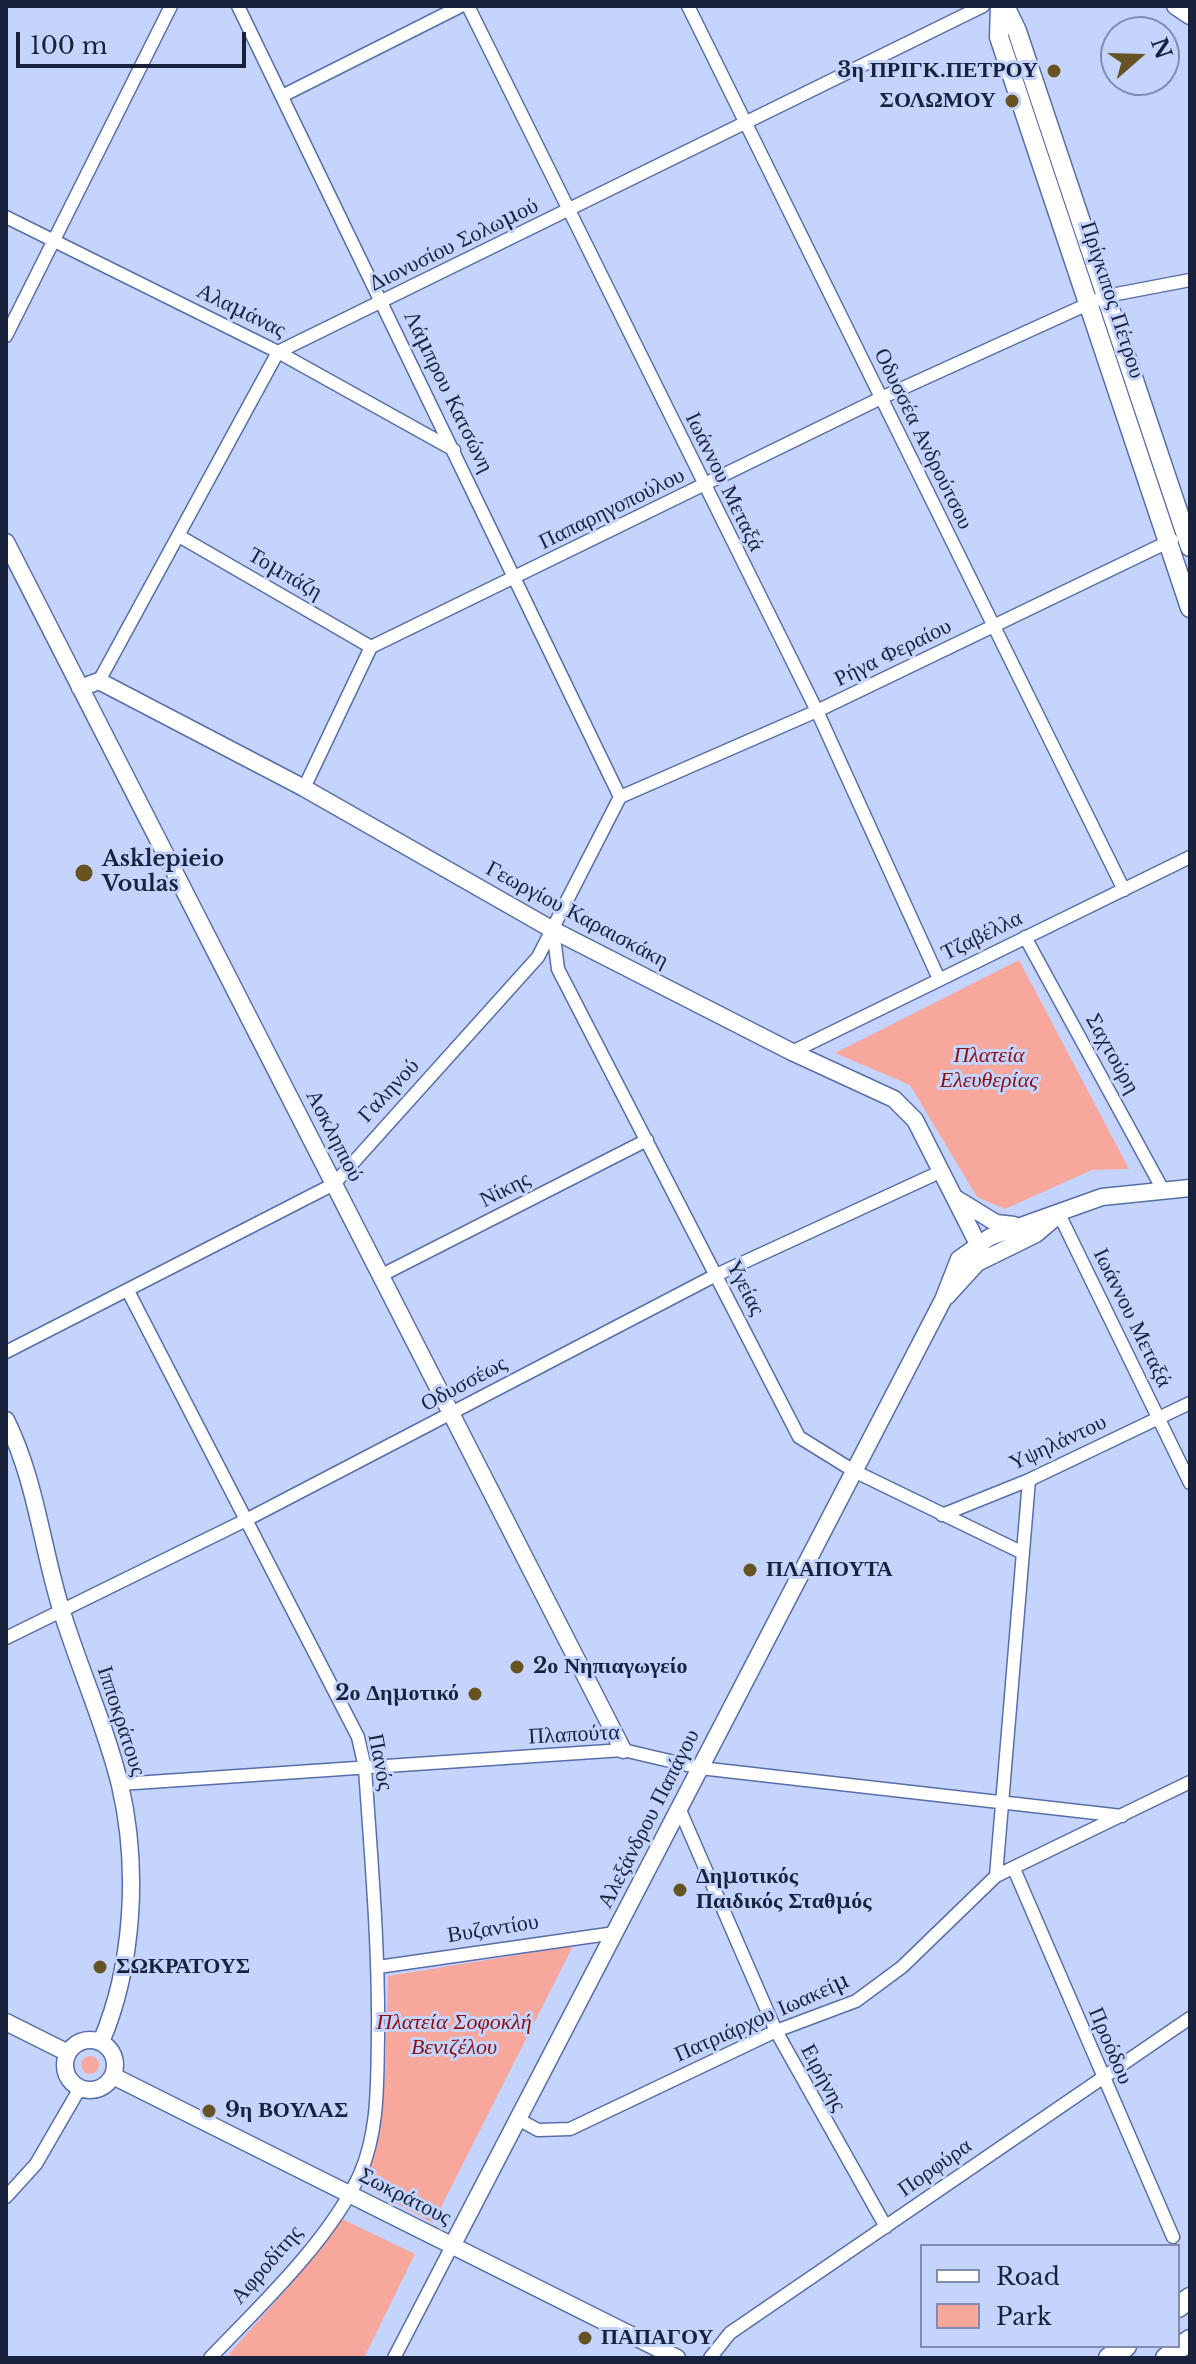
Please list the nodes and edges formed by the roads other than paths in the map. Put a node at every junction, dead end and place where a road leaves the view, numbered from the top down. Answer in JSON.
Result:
{"nodes":[{"id":1,"x":171,"y":6,"type":"edge"},
{"id":2,"x":238,"y":6,"type":"edge"},
{"id":3,"x":461,"y":6,"type":"edge"},
{"id":4,"x":468,"y":6,"type":"edge"},
{"id":5,"x":688,"y":6,"type":"edge"},
{"id":6,"x":983,"y":6,"type":"edge"},
{"id":7,"x":1002,"y":6,"type":"edge"},
{"id":8,"x":1175,"y":6,"type":"edge"},
{"id":9,"x":1190,"y":16,"type":"edge"},
{"id":10,"x":282,"y":96,"type":"junction"},
{"id":11,"x":746,"y":124,"type":"junction"},
{"id":12,"x":571,"y":211,"type":"junction"},
{"id":13,"x":6,"y":217,"type":"edge"},
{"id":14,"x":53,"y":241,"type":"junction"},
{"id":15,"x":1190,"y":280,"type":"edge"},
{"id":16,"x":1098,"y":300,"type":"junction"},
{"id":17,"x":383,"y":302,"type":"junction"},
{"id":18,"x":6,"y":336,"type":"edge"},
{"id":19,"x":278,"y":352,"type":"junction"},
{"id":20,"x":881,"y":398,"type":"junction"},
{"id":21,"x":454,"y":450,"type":"junction"},
{"id":22,"x":703,"y":487,"type":"junction"},
{"id":23,"x":179,"y":536,"type":"junction"},
{"id":24,"x":1183,"y":539,"type":"edge"},
{"id":25,"x":6,"y":542,"type":"edge"},
{"id":26,"x":516,"y":577,"type":"junction"},
{"id":27,"x":1190,"y":608,"type":"edge"},
{"id":28,"x":993,"y":627,"type":"junction"},
{"id":29,"x":371,"y":647,"type":"junction"},
{"id":30,"x":99,"y":681,"type":"junction"},
{"id":31,"x":80,"y":688,"type":"junction"},
{"id":32,"x":817,"y":711,"type":"junction"},
{"id":33,"x":304,"y":788,"type":"junction"},
{"id":34,"x":620,"y":797,"type":"junction"},
{"id":35,"x":1190,"y":857,"type":"edge"},
{"id":36,"x":1124,"y":890,"type":"junction"},
{"id":37,"x":553,"y":930,"type":"junction"},
{"id":38,"x":1025,"y":937,"type":"junction"},
{"id":39,"x":939,"y":979,"type":"junction"},
{"id":40,"x":792,"y":1052,"type":"junction"},
{"id":41,"x":647,"y":1140,"type":"junction"},
{"id":42,"x":942,"y":1171,"type":"junction"},
{"id":43,"x":334,"y":1184,"type":"junction"},
{"id":44,"x":1190,"y":1188,"type":"edge"},
{"id":45,"x":1163,"y":1190,"type":"junction"},
{"id":46,"x":955,"y":1198,"type":"junction"},
{"id":47,"x":1059,"y":1214,"type":"junction"},
{"id":48,"x":1019,"y":1225,"type":"junction"},
{"id":49,"x":981,"y":1251,"type":"junction"},
{"id":50,"x":716,"y":1275,"type":"junction"},
{"id":51,"x":380,"y":1276,"type":"junction"},
{"id":52,"x":128,"y":1291,"type":"junction"},
{"id":53,"x":6,"y":1352,"type":"edge"},
{"id":54,"x":1190,"y":1403,"type":"edge"},
{"id":55,"x":451,"y":1414,"type":"junction"},
{"id":56,"x":1158,"y":1417,"type":"junction"},
{"id":57,"x":6,"y":1420,"type":"edge"},
{"id":58,"x":854,"y":1471,"type":"junction"},
{"id":59,"x":1029,"y":1480,"type":"junction"},
{"id":60,"x":1190,"y":1483,"type":"edge"},
{"id":61,"x":942,"y":1515,"type":"junction"},
{"id":62,"x":246,"y":1520,"type":"junction"},
{"id":63,"x":1023,"y":1553,"type":"junction"},
{"id":64,"x":61,"y":1610,"type":"junction"},
{"id":65,"x":6,"y":1638,"type":"edge"},
{"id":66,"x":623,"y":1750,"type":"junction"},
{"id":67,"x":365,"y":1768,"type":"junction"},
{"id":68,"x":700,"y":1768,"type":"junction"},
{"id":69,"x":1190,"y":1782,"type":"edge"},
{"id":70,"x":120,"y":1784,"type":"junction"},
{"id":71,"x":1002,"y":1805,"type":"junction"},
{"id":72,"x":679,"y":1808,"type":"junction"},
{"id":73,"x":1122,"y":1816,"type":"junction"},
{"id":74,"x":1014,"y":1869,"type":"junction"},
{"id":75,"x":996,"y":1876,"type":"junction"},
{"id":76,"x":615,"y":1933,"type":"junction"},
{"id":77,"x":378,"y":1967,"type":"junction"},
{"id":78,"x":1190,"y":2018,"type":"edge"},
{"id":79,"x":6,"y":2022,"type":"edge"},
{"id":80,"x":776,"y":2031,"type":"junction"},
{"id":81,"x":101,"y":2042,"type":"junction"},
{"id":82,"x":68,"y":2053,"type":"junction"},
{"id":83,"x":113,"y":2076,"type":"junction"},
{"id":84,"x":1100,"y":2076,"type":"junction"},
{"id":85,"x":80,"y":2088,"type":"junction"},
{"id":86,"x":518,"y":2119,"type":"junction"},
{"id":87,"x":350,"y":2194,"type":"junction"},
{"id":88,"x":6,"y":2197,"type":"edge"},
{"id":89,"x":886,"y":2227,"type":"junction"},
{"id":90,"x":1173,"y":2237,"type":"dead end"},
{"id":91,"x":452,"y":2246,"type":"junction"},
{"id":92,"x":210,"y":2358,"type":"edge"},
{"id":93,"x":394,"y":2358,"type":"edge"},
{"id":94,"x":677,"y":2358,"type":"edge"},
{"id":95,"x":710,"y":2358,"type":"edge"}],
"edges":[{"from":1,"to":14,"type":"street"},
{"from":2,"to":10,"type":"street","name":"Λάμπρου Κατσώνη"},
{"from":3,"to":10,"type":"street"},
{"from":4,"to":12,"type":"street","name":"Ιωάννου Μεταξά"},
{"from":5,"to":11,"type":"street","name":"Οδυσσέα Ανδρούτσου"},
{"from":6,"to":11,"type":"street","name":"Διονυσίου Σολωμού"},
{"from":7,"to":16,"type":"main road","name":"Πρίγκιπος Πέτρου"},
{"from":8,"to":9,"type":"street"},
{"from":10,"to":17,"type":"street","name":"Λάμπρου Κατσώνη"},
{"from":11,"to":12,"type":"street","name":"Διονυσίου Σολωμού"},
{"from":11,"to":20,"type":"street","name":"Οδυσσέα Ανδρούτσου"},
{"from":12,"to":17,"type":"street","name":"Διονυσίου Σολωμού"},
{"from":12,"to":22,"type":"street","name":"Ιωάννου Μεταξά"},
{"from":13,"to":14,"type":"street","name":"Αλαμάνας"},
{"from":14,"to":18,"type":"street"},
{"from":14,"to":19,"type":"street","name":"Αλαμάνας"},
{"from":15,"to":16,"type":"street","name":"Παπαρηγοπούλου"},
{"from":16,"to":20,"type":"street","name":"Παπαρηγοπούλου"},
{"from":16,"to":24,"type":"main road","name":"Πρίγκιπος Πέτρου"},
{"from":17,"to":19,"type":"street","name":"Διονυσίου Σολωμού"},
{"from":17,"to":21,"type":"street","name":"Λάμπρου Κατσώνη"},
{"from":19,"to":21,"type":"street","name":"Αλαμάνας"},
{"from":19,"to":23,"type":"street"},
{"from":20,"to":22,"type":"street","name":"Παπαρηγοπούλου"},
{"from":20,"to":28,"type":"street","name":"Οδυσσέα Ανδρούτσου"},
{"from":21,"to":26,"type":"street","name":"Λάμπρου Κατσώνη"},
{"from":22,"to":26,"type":"street","name":"Παπαρηγοπούλου"},
{"from":22,"to":32,"type":"street","name":"Ιωάννου Μεταξά"},
{"from":23,"to":29,"type":"street","name":"Τομπάζη"},
{"from":23,"to":30,"type":"street"},
{"from":24,"to":27,"type":"main road","name":"Πρίγκιπος Πέτρου"},
{"from":24,"to":28,"type":"street","name":"Ρήγα Φεραίου"},
{"from":25,"to":31,"type":"street","name":"Ασκληπιού"},
{"from":26,"to":29,"type":"street","name":"Παπαρηγοπούλου"},
{"from":26,"to":34,"type":"street","name":"Λάμπρου Κατσώνη"},
{"from":28,"to":32,"type":"street","name":"Ρήγα Φεραίου"},
{"from":28,"to":36,"type":"street","name":"Οδυσσέα Ανδρούτσου"},
{"from":29,"to":33,"type":"street"},
{"from":30,"to":31,"type":"street"},
{"from":30,"to":33,"type":"street","name":"Γεωργίου Καραισκάκη"},
{"from":31,"to":43,"type":"street","name":"Ασκληπιού"},
{"from":32,"to":34,"type":"street","name":"Ρήγα Φεραίου"},
{"from":32,"to":39,"type":"street","name":"Ιωάννου Μεταξά"},
{"from":33,"to":37,"type":"street","name":"Γεωργίου Καραισκάκη"},
{"from":34,"to":37,"type":"street","name":"Γαληνού"},
{"from":35,"to":36,"type":"street","name":"Τζαβέλλα"},
{"from":36,"to":38,"type":"street","name":"Τζαβέλλα"},
{"from":37,"to":40,"type":"street","name":"Γεωργίου Καραισκάκη"},
{"from":37,"to":41,"type":"street","name":"Υγείας"},
{"from":37,"to":43,"type":"street","name":"Γαληνού"},
{"from":38,"to":39,"type":"street","name":"Τζαβέλλα"},
{"from":38,"to":45,"type":"street","name":"Σαχτούρη"},
{"from":39,"to":40,"type":"street","name":"Τζαβέλλα"},
{"from":40,"to":42,"type":"street","name":"Γεωργίου Καραισκάκη"},
{"from":41,"to":50,"type":"street","name":"Υγείας"},
{"from":41,"to":51,"type":"street","name":"Νίκης"},
{"from":42,"to":46,"type":"street","name":"Γεωργίου Καραισκάκη"},
{"from":42,"to":50,"type":"street","name":"Οδυσσέως"},
{"from":43,"to":51,"type":"street","name":"Ασκληπιού"},
{"from":43,"to":52,"type":"street","name":"Γαληνού"},
{"from":44,"to":45,"type":"street"},
{"from":45,"to":47,"type":"street"},
{"from":46,"to":48,"type":"street"},
{"from":46,"to":49,"type":"street","name":"Γεωργίου Καραισκάκη"},
{"from":47,"to":48,"type":"street"},
{"from":47,"to":49,"type":"street"},
{"from":47,"to":56,"type":"street","name":"Ιωάννου Μεταξά"},
{"from":48,"to":49,"type":"street"},
{"from":49,"to":58,"type":"street","name":"Αλεξάνδρου Παπάγου"},
{"from":50,"to":55,"type":"street","name":"Οδυσσέως"},
{"from":50,"to":58,"type":"street","name":"Υγείας"},
{"from":51,"to":55,"type":"street","name":"Ασκληπιού"},
{"from":52,"to":53,"type":"street","name":"Γαληνού"},
{"from":52,"to":62,"type":"street","name":"Πανός"},
{"from":54,"to":56,"type":"street","name":"Υψηλάντου"},
{"from":55,"to":62,"type":"street","name":"Οδυσσέως"},
{"from":55,"to":66,"type":"street","name":"Ασκληπιού"},
{"from":56,"to":59,"type":"street","name":"Υψηλάντου"},
{"from":56,"to":60,"type":"street","name":"Ιωάννου Μεταξά"},
{"from":57,"to":64,"type":"street","name":"Ιπποκράτους"},
{"from":58,"to":61,"type":"street","name":"Υγείας"},
{"from":58,"to":68,"type":"street","name":"Αλεξάνδρου Παπάγου"},
{"from":59,"to":61,"type":"street","name":"Υψηλάντου"},
{"from":59,"to":63,"type":"street"},
{"from":61,"to":63,"type":"street","name":"Υγείας"},
{"from":62,"to":64,"type":"street","name":"Οδυσσέως"},
{"from":62,"to":67,"type":"street","name":"Πανός"},
{"from":63,"to":71,"type":"street"},
{"from":64,"to":65,"type":"street","name":"Οδυσσέως"},
{"from":64,"to":70,"type":"street","name":"Ιπποκράτους"},
{"from":66,"to":67,"type":"street","name":"Πλαπούτα"},
{"from":66,"to":68,"type":"street","name":"Πλαπούτα"},
{"from":67,"to":70,"type":"street","name":"Πλαπούτα"},
{"from":67,"to":77,"type":"street","name":"Πανός"},
{"from":68,"to":71,"type":"street","name":"Πλαπούτα"},
{"from":68,"to":72,"type":"street","name":"Αλεξάνδρου Παπάγου"},
{"from":69,"to":73,"type":"street","name":"Πατριάρχου Ιωακείμ"},
{"from":70,"to":81,"type":"street","name":"Ιπποκράτους"},
{"from":71,"to":73,"type":"street","name":"Πλαπούτα"},
{"from":71,"to":75,"type":"street"},
{"from":72,"to":76,"type":"street","name":"Αλεξάνδρου Παπάγου"},
{"from":72,"to":80,"type":"street","name":"Ειρήνης"},
{"from":73,"to":74,"type":"street","name":"Πατριάρχου Ιωακείμ"},
{"from":74,"to":75,"type":"street","name":"Πατριάρχου Ιωακείμ"},
{"from":74,"to":84,"type":"street","name":"Προόδου"},
{"from":75,"to":80,"type":"street","name":"Πατριάρχου Ιωακείμ"},
{"from":76,"to":77,"type":"street","name":"Βυζαντίου"},
{"from":76,"to":86,"type":"street","name":"Αλεξάνδρου Παπάγου"},
{"from":77,"to":87,"type":"street","name":"Πανός"},
{"from":78,"to":84,"type":"street","name":"Πορφύρα"},
{"from":79,"to":82,"type":"street"},
{"from":80,"to":86,"type":"street","name":"Πατριάρχου Ιωακείμ"},
{"from":80,"to":89,"type":"street","name":"Ειρήνης"},
{"from":81,"to":82,"type":"street"},
{"from":81,"to":83,"type":"street"},
{"from":82,"to":85,"type":"street"},
{"from":83,"to":85,"type":"street"},
{"from":83,"to":87,"type":"street","name":"Σωκράτους"},
{"from":84,"to":89,"type":"street","name":"Πορφύρα"},
{"from":84,"to":90,"type":"street","name":"Προόδου"},
{"from":85,"to":88,"type":"street"},
{"from":86,"to":91,"type":"street","name":"Αλεξάνδρου Παπάγου"},
{"from":87,"to":91,"type":"street","name":"Σωκράτους"},
{"from":87,"to":92,"type":"street","name":"Αφροδίτης"},
{"from":89,"to":95,"type":"street","name":"Πορφύρα"},
{"from":91,"to":93,"type":"street","name":"Αλεξάνδρου Παπάγου"},
{"from":91,"to":94,"type":"street","name":"Σωκράτους"}]}
